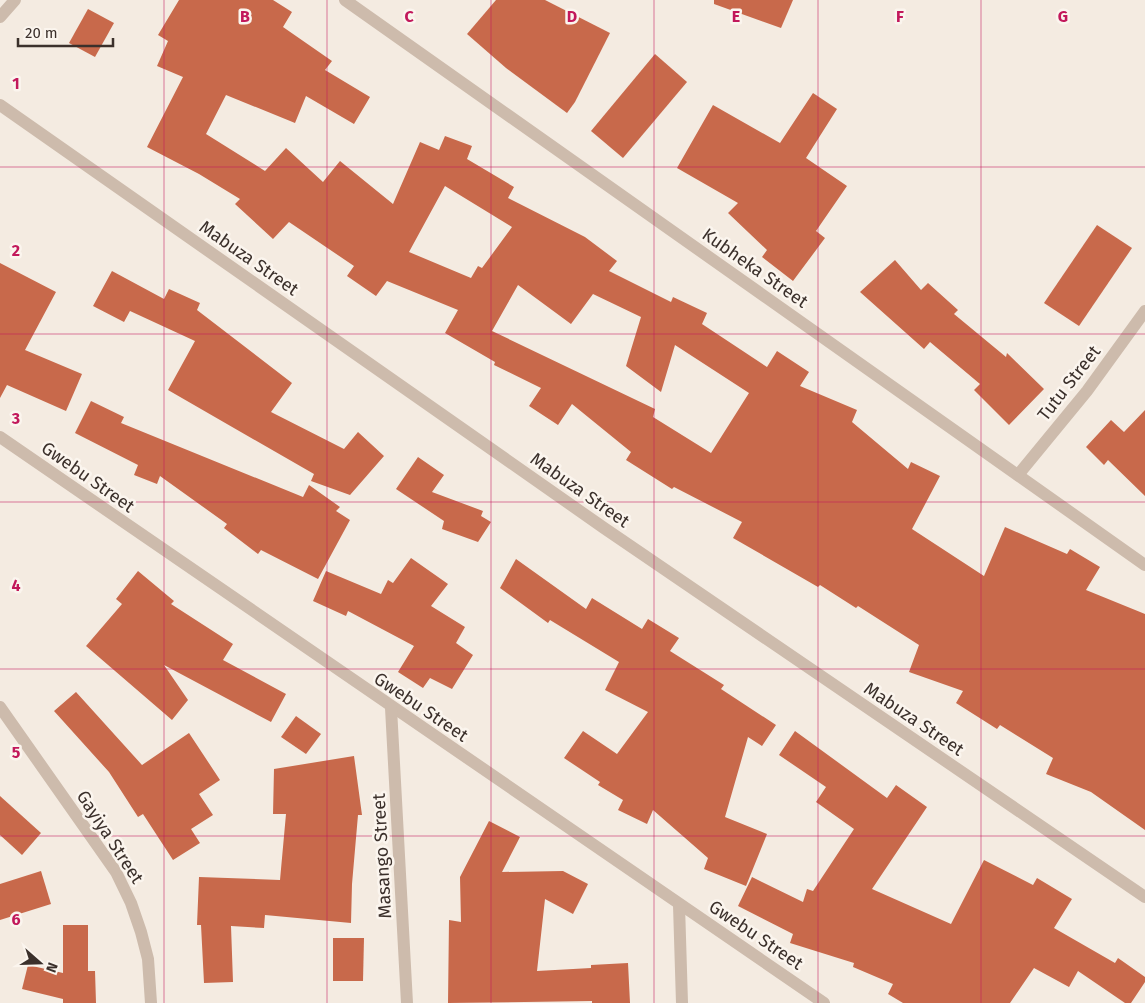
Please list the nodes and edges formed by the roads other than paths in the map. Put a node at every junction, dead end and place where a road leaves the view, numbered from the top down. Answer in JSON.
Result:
{"nodes":[{"id":1,"x":15,"y":0,"type":"edge"},
{"id":2,"x":345,"y":0,"type":"edge"},
{"id":3,"x":0,"y":17,"type":"edge"},
{"id":4,"x":0,"y":105,"type":"edge"},
{"id":5,"x":1145,"y":311,"type":"edge"},
{"id":6,"x":0,"y":437,"type":"edge"},
{"id":7,"x":1018,"y":475,"type":"junction"},
{"id":8,"x":1145,"y":564,"type":"edge"},
{"id":9,"x":0,"y":707,"type":"edge"},
{"id":10,"x":391,"y":708,"type":"junction"},
{"id":11,"x":1145,"y":897,"type":"edge"},
{"id":12,"x":679,"y":905,"type":"junction"},
{"id":13,"x":151,"y":1003,"type":"edge"},
{"id":14,"x":407,"y":1003,"type":"edge"},
{"id":15,"x":682,"y":1003,"type":"edge"},
{"id":16,"x":824,"y":1003,"type":"edge"}],
"edges":[{"from":1,"to":3,"type":"street"},
{"from":2,"to":7,"type":"street","name":"Kubheka Street"},
{"from":4,"to":11,"type":"street","name":"Mabuza Street"},
{"from":5,"to":7,"type":"street","name":"Tutu Street"},
{"from":6,"to":10,"type":"street","name":"Gwebu Street"},
{"from":7,"to":8,"type":"street","name":"Kubheka Street"},
{"from":9,"to":13,"type":"street","name":"Gayiya Street"},
{"from":10,"to":12,"type":"street","name":"Gwebu Street"},
{"from":10,"to":14,"type":"street","name":"Masango Street"},
{"from":12,"to":15,"type":"street"},
{"from":12,"to":16,"type":"street","name":"Gwebu Street"}]}
